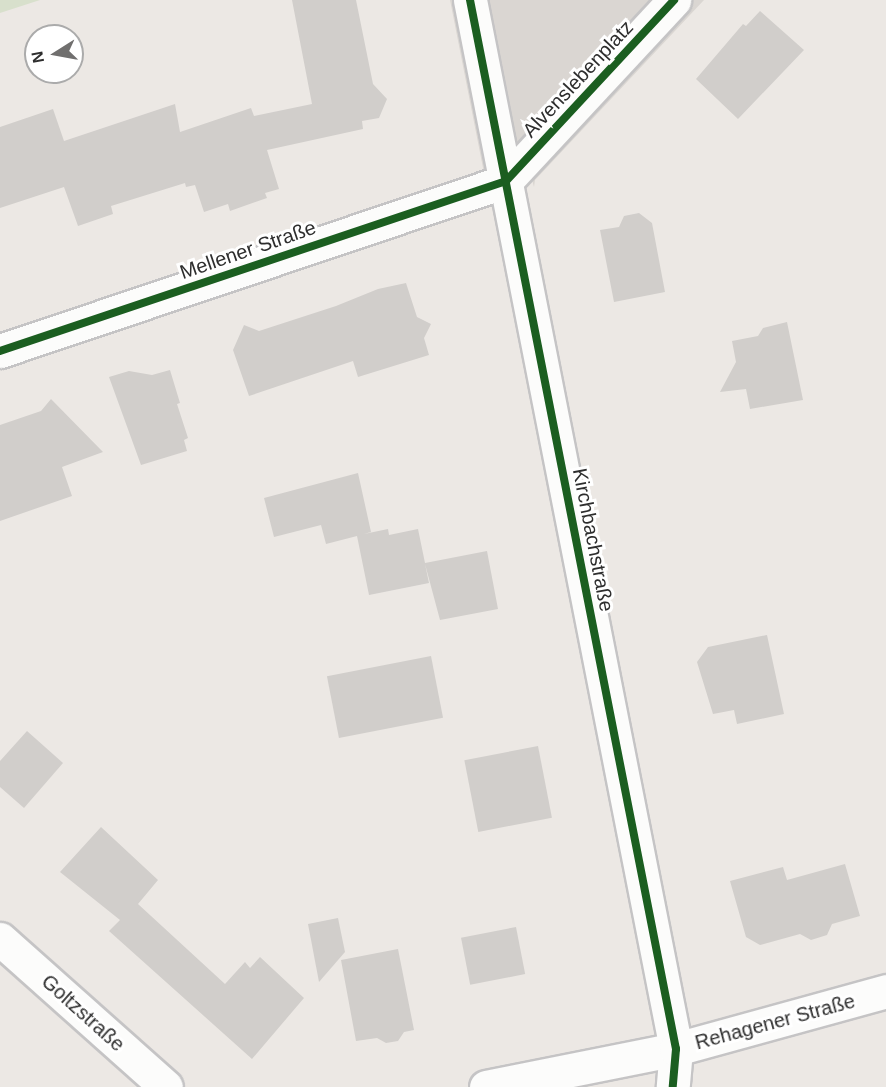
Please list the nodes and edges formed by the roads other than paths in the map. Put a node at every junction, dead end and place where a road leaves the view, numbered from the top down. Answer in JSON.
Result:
{"nodes":[{"id":1,"x":470,"y":0,"type":"edge"},
{"id":2,"x":674,"y":0,"type":"edge"},
{"id":3,"x":506,"y":181,"type":"junction"},
{"id":4,"x":0,"y":351,"type":"edge"},
{"id":5,"x":0,"y":939,"type":"edge"},
{"id":6,"x":886,"y":991,"type":"edge"},
{"id":7,"x":676,"y":1049,"type":"junction"},
{"id":8,"x":166,"y":1087,"type":"edge"},
{"id":9,"x":486,"y":1087,"type":"edge"},
{"id":10,"x":673,"y":1087,"type":"edge"}],
"edges":[{"from":1,"to":3,"type":"street","name":"Kirchbachstraße"},
{"from":2,"to":3,"type":"street","name":"Alvenslebenplatz"},
{"from":3,"to":4,"type":"street","name":"Mellener Straße"},
{"from":3,"to":7,"type":"street","name":"Kirchbachstraße"},
{"from":5,"to":8,"type":"street","name":"Goltzstraße"},
{"from":6,"to":7,"type":"street","name":"Rehagener Straße"},
{"from":7,"to":9,"type":"street","name":"Rehagener Straße"},
{"from":7,"to":10,"type":"street","name":"Kirchbachstraße"}]}
